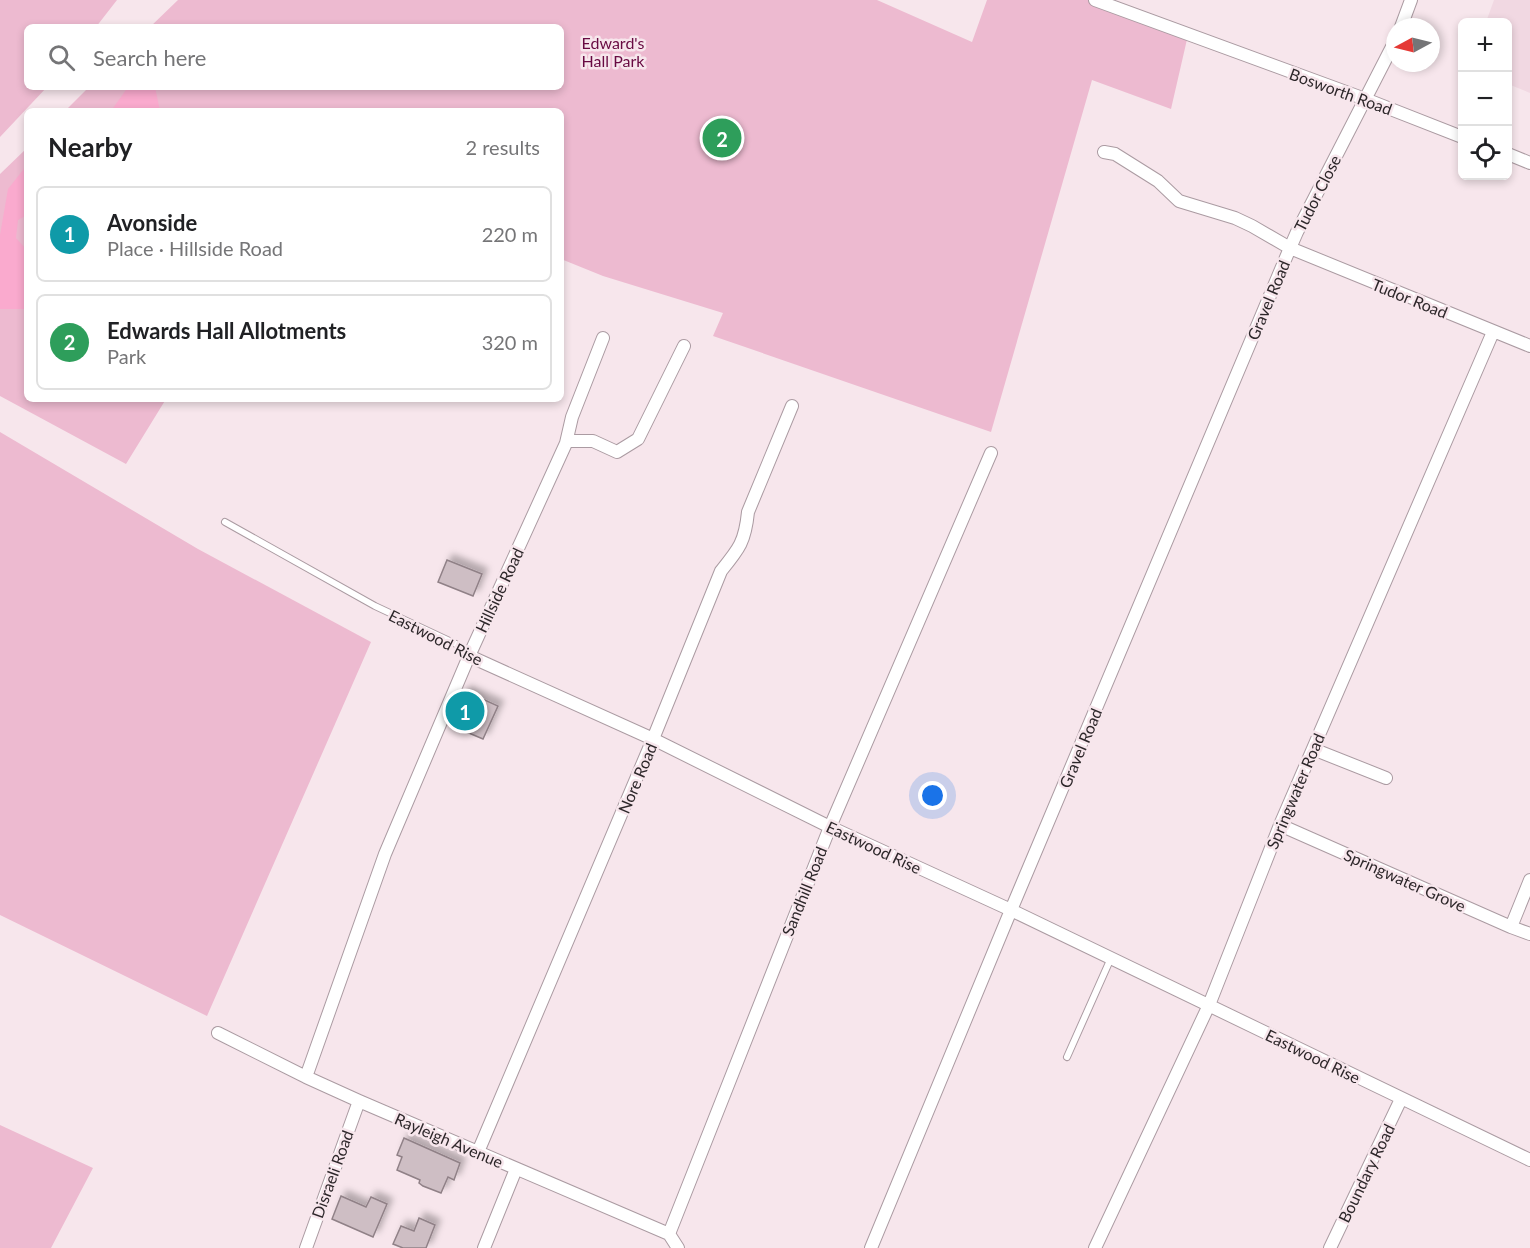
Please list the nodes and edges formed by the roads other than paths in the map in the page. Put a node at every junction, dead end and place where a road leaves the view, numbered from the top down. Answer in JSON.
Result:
{"nodes":[{"id":1,"x":1095,"y":0,"type":"edge"},
{"id":2,"x":1411,"y":0,"type":"edge"},
{"id":3,"x":1404,"y":18,"type":"edge"},
{"id":4,"x":1386,"y":58,"type":"edge"},
{"id":5,"x":1365,"y":99,"type":"junction"},
{"id":6,"x":1458,"y":134,"type":"edge"},
{"id":7,"x":1104,"y":152,"type":"dead end"},
{"id":8,"x":1512,"y":156,"type":"edge"},
{"id":9,"x":1530,"y":163,"type":"edge"},
{"id":10,"x":1290,"y":248,"type":"junction"},
{"id":11,"x":1493,"y":332,"type":"junction"},
{"id":12,"x":603,"y":338,"type":"dead end"},
{"id":13,"x":684,"y":346,"type":"dead end"},
{"id":14,"x":1530,"y":346,"type":"edge"},
{"id":15,"x":792,"y":405,"type":"dead end"},
{"id":16,"x":566,"y":443,"type":"junction"},
{"id":17,"x":991,"y":453,"type":"dead end"},
{"id":18,"x":225,"y":522,"type":"dead end"},
{"id":19,"x":469,"y":656,"type":"junction"},
{"id":20,"x":653,"y":739,"type":"junction"},
{"id":21,"x":1313,"y":749,"type":"junction"},
{"id":22,"x":1386,"y":778,"type":"dead end"},
{"id":23,"x":1280,"y":825,"type":"junction"},
{"id":24,"x":830,"y":827,"type":"junction"},
{"id":25,"x":1530,"y":880,"type":"edge"},
{"id":26,"x":1011,"y":910,"type":"junction"},
{"id":27,"x":1511,"y":927,"type":"junction"},
{"id":28,"x":1530,"y":934,"type":"edge"},
{"id":29,"x":1111,"y":958,"type":"junction"},
{"id":30,"x":1209,"y":1005,"type":"junction"},
{"id":31,"x":218,"y":1033,"type":"dead end"},
{"id":32,"x":1067,"y":1057,"type":"dead end"},
{"id":33,"x":306,"y":1077,"type":"junction"},
{"id":34,"x":1401,"y":1099,"type":"junction"},
{"id":35,"x":359,"y":1101,"type":"junction"},
{"id":36,"x":478,"y":1152,"type":"junction"},
{"id":37,"x":1530,"y":1160,"type":"edge"},
{"id":38,"x":516,"y":1169,"type":"junction"},
{"id":39,"x":669,"y":1234,"type":"junction"},
{"id":40,"x":306,"y":1248,"type":"edge"},
{"id":41,"x":484,"y":1248,"type":"edge"},
{"id":42,"x":678,"y":1248,"type":"edge"},
{"id":43,"x":871,"y":1248,"type":"edge"},
{"id":44,"x":1095,"y":1248,"type":"edge"},
{"id":45,"x":1330,"y":1248,"type":"edge"}],
"edges":[{"from":1,"to":5,"type":"street","name":"Bosworth Road"},
{"from":2,"to":3,"type":"street"},
{"from":4,"to":5,"type":"street","name":"Tudor Close"},
{"from":5,"to":6,"type":"street","name":"Bosworth Road"},
{"from":5,"to":10,"type":"street","name":"Tudor Close"},
{"from":7,"to":10,"type":"street","name":"Tudor Close"},
{"from":8,"to":9,"type":"street"},
{"from":10,"to":11,"type":"street","name":"Tudor Road"},
{"from":10,"to":26,"type":"street","name":"Gravel Road"},
{"from":11,"to":14,"type":"street","name":"Tudor Road"},
{"from":11,"to":21,"type":"street","name":"Springwater Road"},
{"from":12,"to":16,"type":"street","name":"Hillside Road"},
{"from":13,"to":16,"type":"street"},
{"from":15,"to":20,"type":"street","name":"Nore Road"},
{"from":16,"to":19,"type":"street","name":"Hillside Road"},
{"from":17,"to":24,"type":"street","name":"Sandhill Road"},
{"from":18,"to":19,"type":"lane","name":"Eastwood Rise"},
{"from":19,"to":20,"type":"street","name":"Eastwood Rise"},
{"from":19,"to":33,"type":"street","name":"Hillside Road"},
{"from":20,"to":24,"type":"street","name":"Eastwood Rise"},
{"from":20,"to":36,"type":"street","name":"Nore Road"},
{"from":21,"to":22,"type":"street"},
{"from":21,"to":23,"type":"street","name":"Springwater Road"},
{"from":23,"to":27,"type":"street","name":"Springwater Grove"},
{"from":23,"to":30,"type":"street","name":"Springwater Road"},
{"from":24,"to":26,"type":"street","name":"Eastwood Rise"},
{"from":24,"to":39,"type":"street","name":"Sandhill Road"},
{"from":25,"to":27,"type":"street"},
{"from":26,"to":29,"type":"street","name":"Eastwood Rise"},
{"from":26,"to":43,"type":"street","name":"Gravel Road"},
{"from":27,"to":28,"type":"street","name":"Springwater Grove"},
{"from":29,"to":30,"type":"street","name":"Eastwood Rise"},
{"from":29,"to":32,"type":"lane"},
{"from":30,"to":34,"type":"street","name":"Eastwood Rise"},
{"from":30,"to":44,"type":"street","name":"Springwater Road"},
{"from":31,"to":33,"type":"street","name":"Rayleigh Avenue"},
{"from":33,"to":35,"type":"street","name":"Rayleigh Avenue"},
{"from":34,"to":37,"type":"street","name":"Eastwood Rise"},
{"from":34,"to":45,"type":"street","name":"Boundary Road"},
{"from":35,"to":36,"type":"street","name":"Rayleigh Avenue"},
{"from":35,"to":40,"type":"street","name":"Disraeli Road"},
{"from":36,"to":38,"type":"street","name":"Rayleigh Avenue"},
{"from":38,"to":39,"type":"street","name":"Rayleigh Avenue"},
{"from":38,"to":41,"type":"street"},
{"from":39,"to":42,"type":"street"}]}
